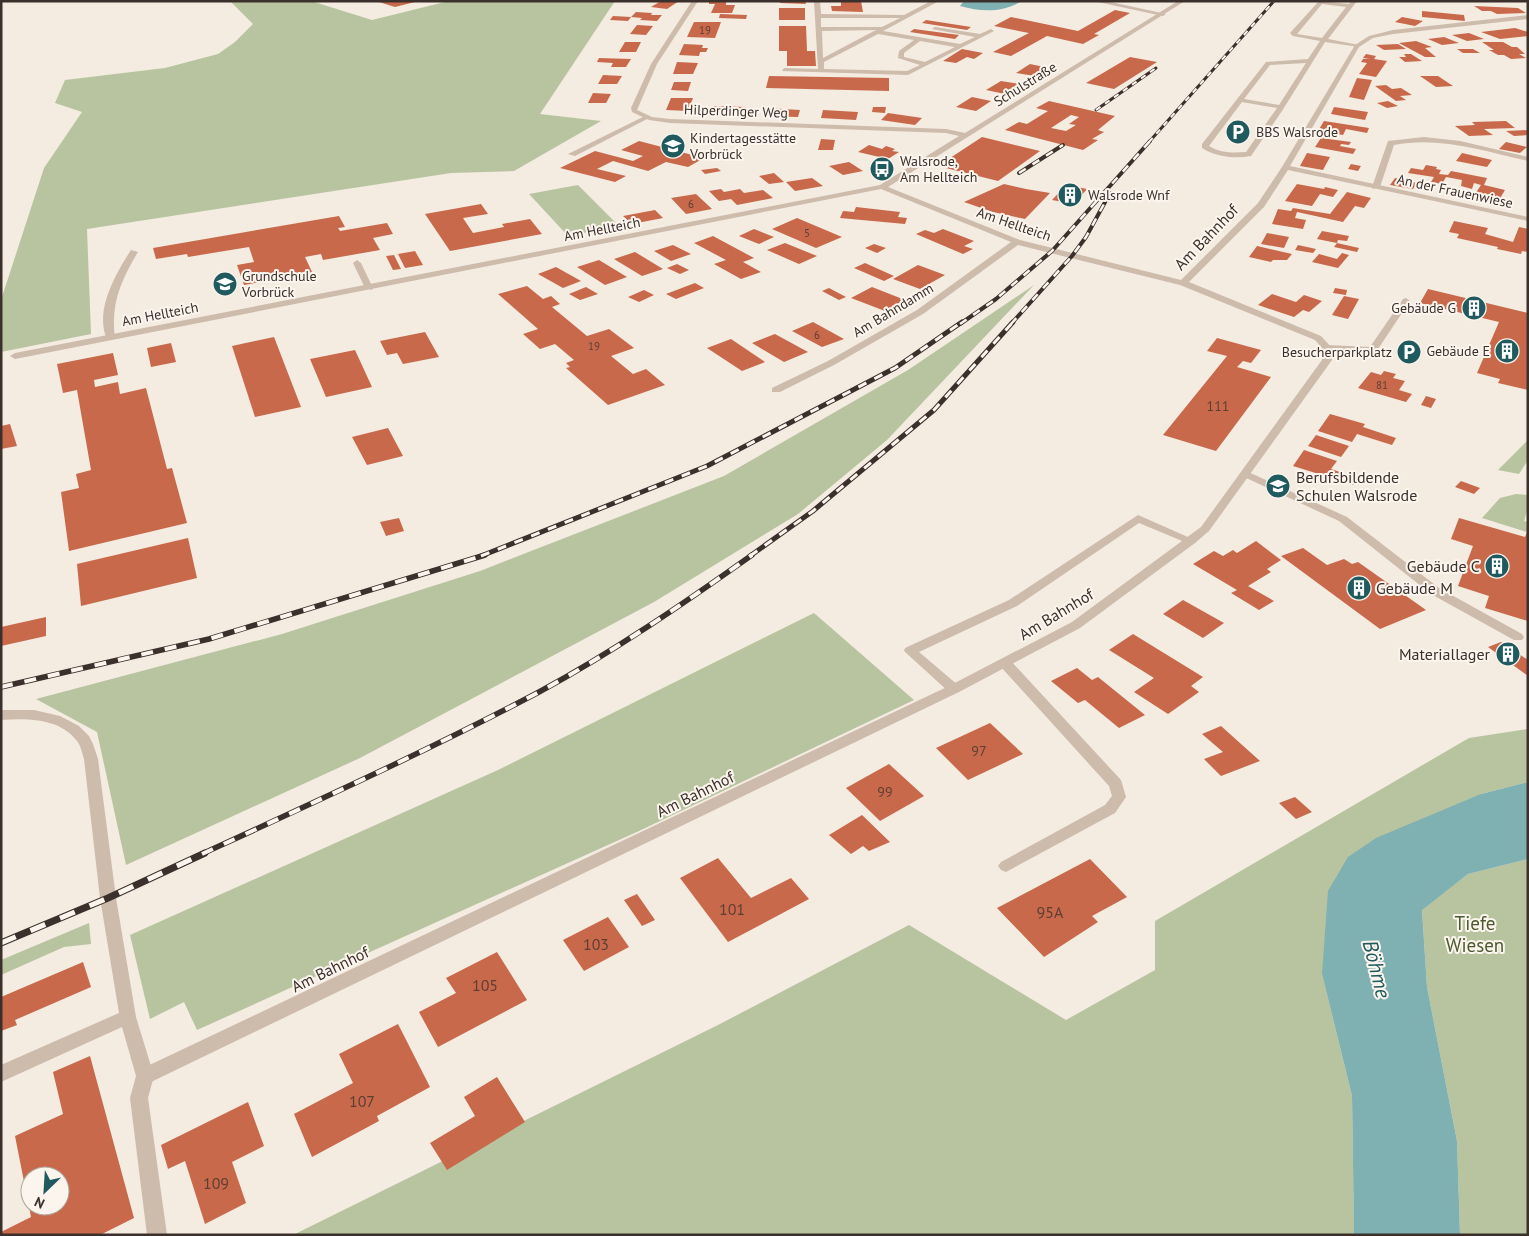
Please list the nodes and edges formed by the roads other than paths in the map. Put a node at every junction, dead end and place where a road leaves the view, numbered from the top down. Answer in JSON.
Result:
{"nodes":[{"id":1,"x":695,"y":1,"type":"edge"},
{"id":2,"x":817,"y":1,"type":"edge"},
{"id":3,"x":936,"y":1,"type":"edge"},
{"id":4,"x":1096,"y":1,"type":"edge"},
{"id":5,"x":1182,"y":1,"type":"edge"},
{"id":6,"x":1321,"y":2,"type":"edge"},
{"id":7,"x":1353,"y":4,"type":"edge"},
{"id":8,"x":1162,"y":14,"type":"junction"},
{"id":9,"x":818,"y":16,"type":"junction"},
{"id":10,"x":905,"y":16,"type":"junction"},
{"id":11,"x":1528,"y":17,"type":"edge"},
{"id":12,"x":819,"y":28,"type":"junction"},
{"id":13,"x":935,"y":29,"type":"dead end"},
{"id":14,"x":879,"y":30,"type":"junction"},
{"id":15,"x":992,"y":31,"type":"dead end"},
{"id":16,"x":982,"y":36,"type":"junction"},
{"id":17,"x":919,"y":39,"type":"junction"},
{"id":18,"x":1324,"y":41,"type":"junction"},
{"id":19,"x":961,"y":46,"type":"junction"},
{"id":20,"x":1358,"y":46,"type":"junction"},
{"id":21,"x":822,"y":61,"type":"junction"},
{"id":22,"x":1311,"y":61,"type":"junction"},
{"id":23,"x":925,"y":64,"type":"junction"},
{"id":24,"x":784,"y":70,"type":"dead end"},
{"id":25,"x":822,"y":71,"type":"junction"},
{"id":26,"x":1239,"y":100,"type":"junction"},
{"id":27,"x":1281,"y":107,"type":"junction"},
{"id":28,"x":647,"y":117,"type":"junction"},
{"id":29,"x":965,"y":135,"type":"junction"},
{"id":30,"x":572,"y":154,"type":"dead end"},
{"id":31,"x":1528,"y":159,"type":"edge"},
{"id":32,"x":1286,"y":168,"type":"junction"},
{"id":33,"x":882,"y":187,"type":"junction"},
{"id":34,"x":1376,"y":187,"type":"junction"},
{"id":35,"x":1528,"y":219,"type":"edge"},
{"id":36,"x":1017,"y":242,"type":"junction"},
{"id":37,"x":134,"y":252,"type":"dead end"},
{"id":38,"x":357,"y":262,"type":"dead end"},
{"id":39,"x":1183,"y":283,"type":"junction"},
{"id":40,"x":369,"y":288,"type":"junction"},
{"id":41,"x":1406,"y":301,"type":"dead end"},
{"id":42,"x":110,"y":338,"type":"junction"},
{"id":43,"x":1327,"y":348,"type":"junction"},
{"id":44,"x":15,"y":356,"type":"dead end"},
{"id":45,"x":776,"y":390,"type":"dead end"},
{"id":46,"x":1246,"y":474,"type":"junction"},
{"id":47,"x":1191,"y":541,"type":"junction"},
{"id":48,"x":1518,"y":637,"type":"dead end"},
{"id":49,"x":1005,"y":663,"type":"junction"},
{"id":50,"x":954,"y":689,"type":"junction"},
{"id":51,"x":1,"y":715,"type":"edge"},
{"id":52,"x":1006,"y":866,"type":"dead end"},
{"id":53,"x":128,"y":1017,"type":"junction"},
{"id":54,"x":1,"y":1074,"type":"edge"},
{"id":55,"x":145,"y":1076,"type":"junction"},
{"id":56,"x":157,"y":1235,"type":"edge"}],
"edges":[{"from":1,"to":28,"type":"street"},
{"from":2,"to":9,"type":"street"},
{"from":3,"to":10,"type":"street"},
{"from":4,"to":8,"type":"street"},
{"from":5,"to":8,"type":"street","name":"Schulstraße"},
{"from":6,"to":7,"type":"street"},
{"from":6,"to":18,"type":"street"},
{"from":7,"to":18,"type":"street"},
{"from":8,"to":29,"type":"street","name":"Schulstraße"},
{"from":9,"to":10,"type":"street"},
{"from":9,"to":12,"type":"street"},
{"from":10,"to":14,"type":"street"},
{"from":11,"to":20,"type":"street"},
{"from":12,"to":14,"type":"street"},
{"from":12,"to":21,"type":"street"},
{"from":13,"to":16,"type":"street"},
{"from":14,"to":17,"type":"street"},
{"from":14,"to":21,"type":"street"},
{"from":15,"to":16,"type":"street"},
{"from":16,"to":19,"type":"street"},
{"from":17,"to":19,"type":"street"},
{"from":17,"to":23,"type":"street"},
{"from":18,"to":20,"type":"street"},
{"from":18,"to":22,"type":"street"},
{"from":19,"to":23,"type":"street"},
{"from":20,"to":32,"type":"street","name":"Am Bahnhof"},
{"from":21,"to":25,"type":"street"},
{"from":22,"to":26,"type":"street"},
{"from":22,"to":27,"type":"street"},
{"from":23,"to":25,"type":"street"},
{"from":24,"to":25,"type":"street"},
{"from":26,"to":27,"type":"street"},
{"from":26,"to":27,"type":"street"},
{"from":28,"to":29,"type":"street","name":"Hilperdinger Weg"},
{"from":28,"to":30,"type":"street"},
{"from":29,"to":33,"type":"street","name":"Schulstraße"},
{"from":31,"to":34,"type":"street","name":"An der Frauenwiese"},
{"from":32,"to":34,"type":"street","name":"An der Frauenwiese"},
{"from":32,"to":39,"type":"street","name":"Am Bahnhof"},
{"from":33,"to":36,"type":"street","name":"Am Hellteich"},
{"from":33,"to":40,"type":"street","name":"Am Hellteich"},
{"from":34,"to":35,"type":"street","name":"An der Frauenwiese"},
{"from":36,"to":39,"type":"street","name":"Am Hellteich"},
{"from":36,"to":45,"type":"street","name":"Am Bahndamm"},
{"from":37,"to":42,"type":"street"},
{"from":38,"to":40,"type":"street"},
{"from":39,"to":43,"type":"street","name":"Am Bahnhof"},
{"from":40,"to":42,"type":"street","name":"Am Hellteich"},
{"from":41,"to":43,"type":"street"},
{"from":42,"to":44,"type":"street","name":"Am Hellteich"},
{"from":43,"to":46,"type":"street","name":"Am Bahnhof"},
{"from":46,"to":47,"type":"street","name":"Am Bahnhof"},
{"from":46,"to":48,"type":"street"},
{"from":47,"to":49,"type":"street","name":"Am Bahnhof"},
{"from":47,"to":50,"type":"street"},
{"from":49,"to":50,"type":"street","name":"Am Bahnhof"},
{"from":49,"to":52,"type":"street"},
{"from":50,"to":55,"type":"street","name":"Am Bahnhof"},
{"from":51,"to":53,"type":"street"},
{"from":53,"to":54,"type":"street"},
{"from":53,"to":55,"type":"street"},
{"from":55,"to":56,"type":"street"}]}
